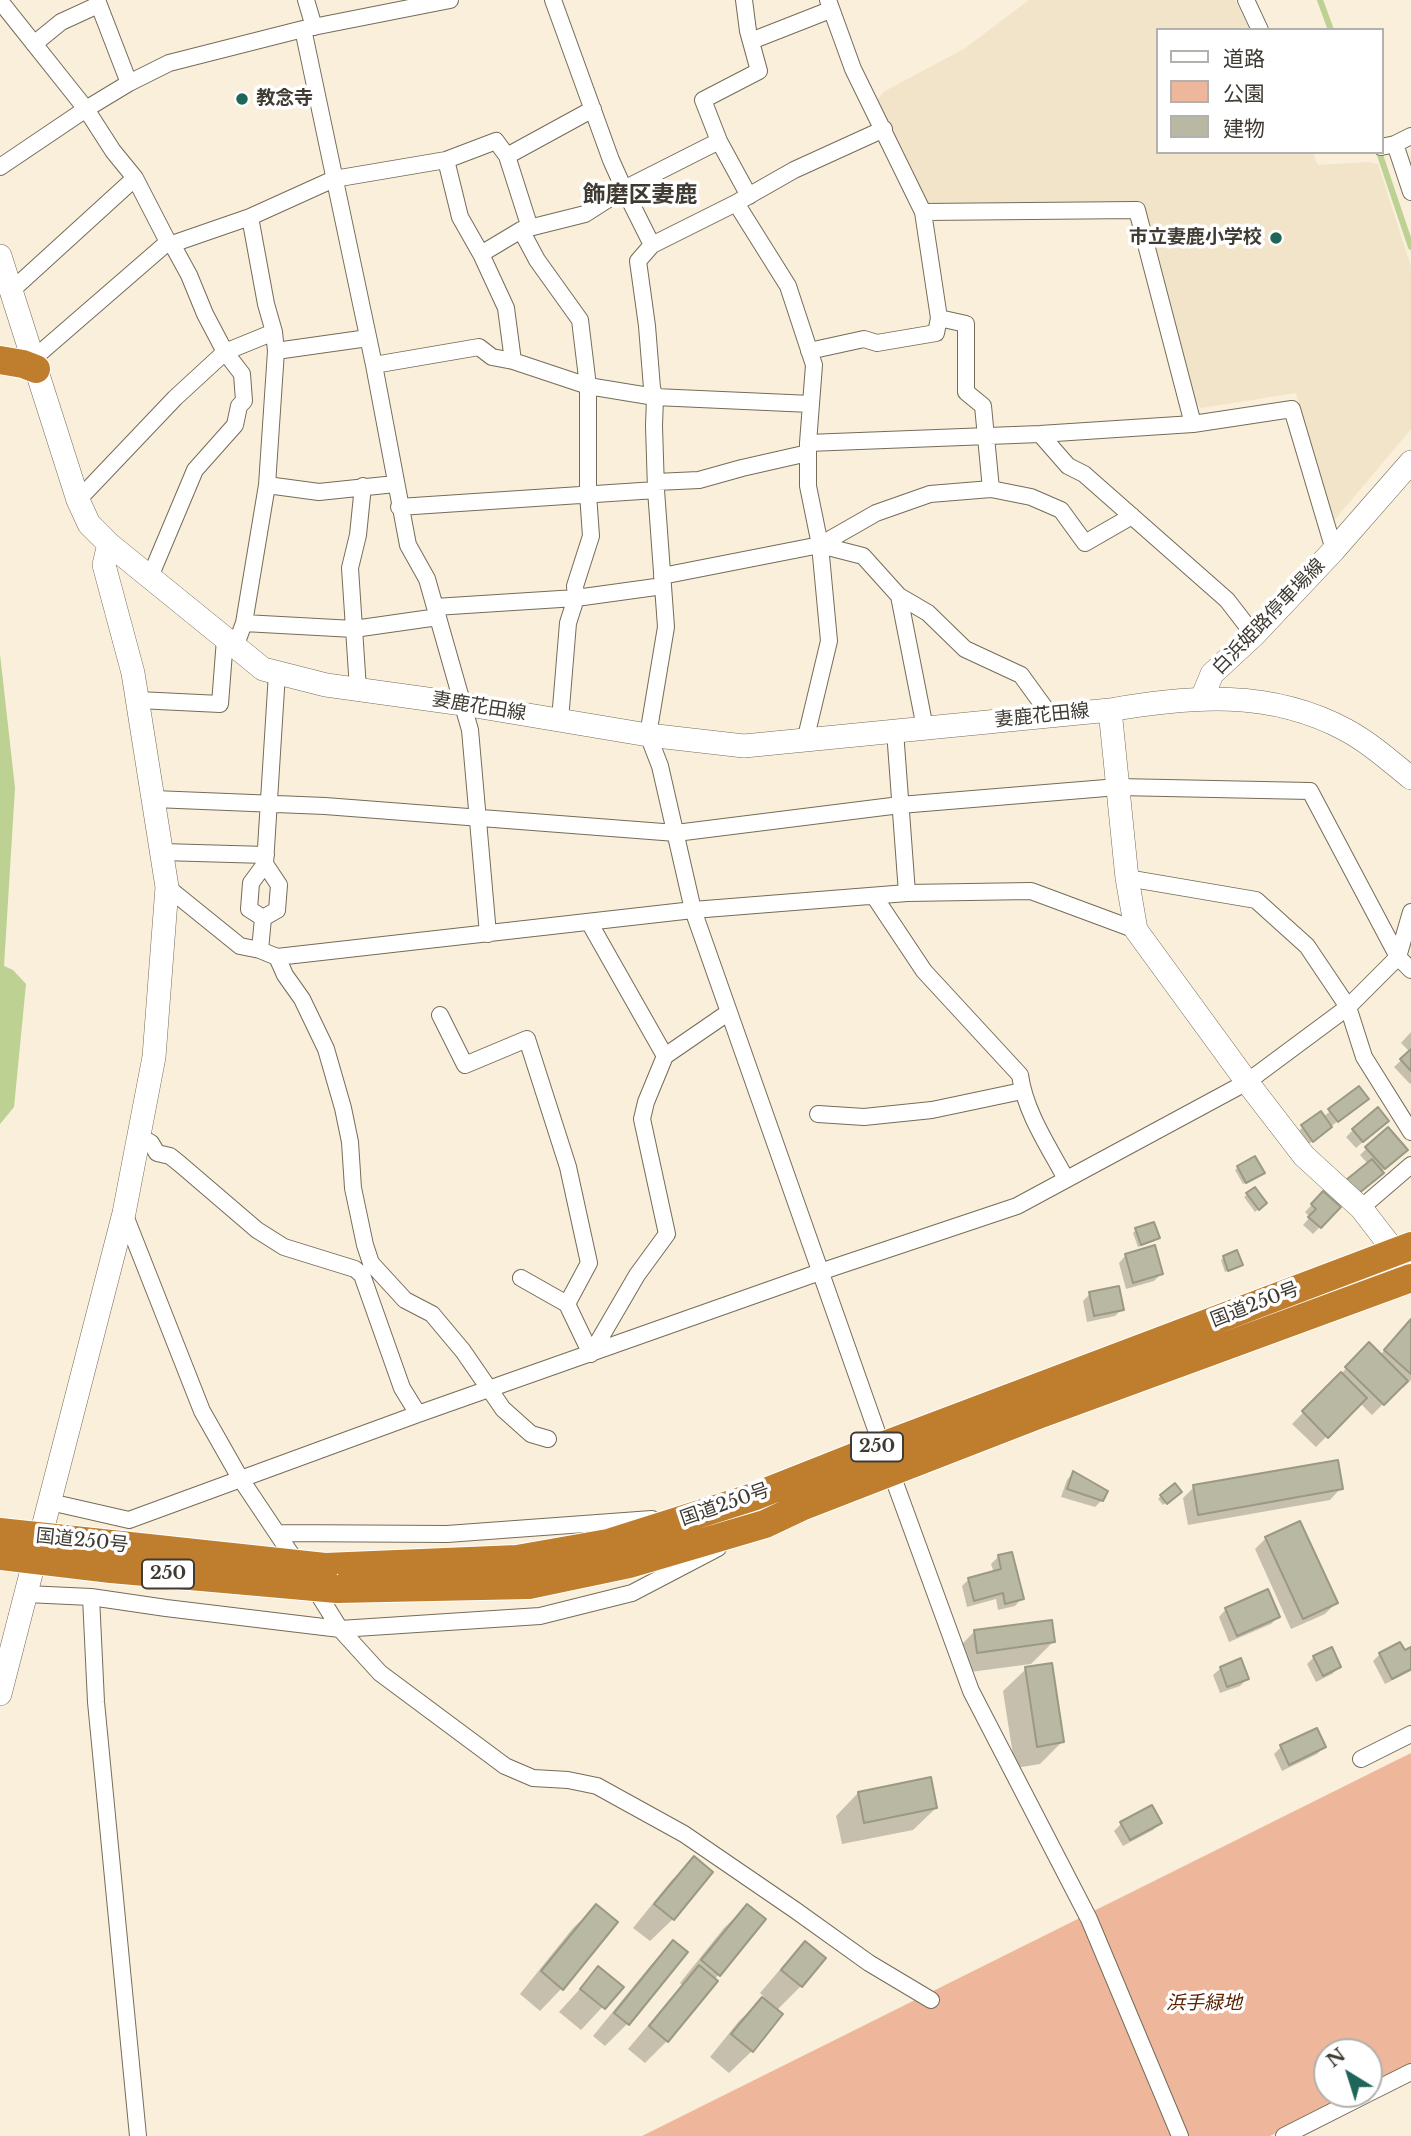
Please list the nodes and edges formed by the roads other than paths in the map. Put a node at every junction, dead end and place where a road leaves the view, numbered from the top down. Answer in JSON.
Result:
{"nodes":[{"id":1,"x":306,"y":0,"type":"edge"},
{"id":2,"x":450,"y":0,"type":"edge"},
{"id":3,"x":553,"y":0,"type":"edge"},
{"id":4,"x":744,"y":0,"type":"edge"},
{"id":5,"x":1246,"y":0,"type":"edge"},
{"id":6,"x":0,"y":1,"type":"edge"},
{"id":7,"x":98,"y":2,"type":"edge"},
{"id":8,"x":829,"y":5,"type":"edge"},
{"id":9,"x":308,"y":28,"type":"junction"},
{"id":10,"x":1259,"y":28,"type":"edge"},
{"id":11,"x":751,"y":41,"type":"junction"},
{"id":12,"x":34,"y":44,"type":"junction"},
{"id":13,"x":129,"y":83,"type":"junction"},
{"id":14,"x":86,"y":109,"type":"junction"},
{"id":15,"x":593,"y":109,"type":"junction"},
{"id":16,"x":884,"y":129,"type":"junction"},
{"id":17,"x":1411,"y":136,"type":"edge"},
{"id":18,"x":719,"y":141,"type":"junction"},
{"id":19,"x":1388,"y":146,"type":"edge"},
{"id":20,"x":507,"y":156,"type":"junction"},
{"id":21,"x":446,"y":160,"type":"junction"},
{"id":22,"x":0,"y":166,"type":"edge"},
{"id":23,"x":135,"y":178,"type":"junction"},
{"id":24,"x":334,"y":178,"type":"junction"},
{"id":25,"x":624,"y":189,"type":"junction"},
{"id":26,"x":1411,"y":192,"type":"edge"},
{"id":27,"x":742,"y":199,"type":"junction"},
{"id":28,"x":923,"y":212,"type":"junction"},
{"id":29,"x":250,"y":217,"type":"junction"},
{"id":30,"x":526,"y":229,"type":"junction"},
{"id":31,"x":170,"y":243,"type":"junction"},
{"id":32,"x":652,"y":245,"type":"junction"},
{"id":33,"x":481,"y":254,"type":"junction"},
{"id":34,"x":0,"y":256,"type":"edge"},
{"id":35,"x":11,"y":291,"type":"junction"},
{"id":36,"x":939,"y":318,"type":"junction"},
{"id":37,"x":274,"y":332,"type":"junction"},
{"id":38,"x":368,"y":338,"type":"junction"},
{"id":39,"x":276,"y":351,"type":"junction"},
{"id":40,"x":809,"y":351,"type":"junction"},
{"id":41,"x":225,"y":352,"type":"junction"},
{"id":42,"x":0,"y":360,"type":"edge"},
{"id":43,"x":513,"y":361,"type":"junction"},
{"id":44,"x":34,"y":364,"type":"junction"},
{"id":45,"x":374,"y":365,"type":"junction"},
{"id":46,"x":588,"y":386,"type":"junction"},
{"id":47,"x":655,"y":397,"type":"junction"},
{"id":48,"x":811,"y":404,"type":"junction"},
{"id":49,"x":239,"y":406,"type":"junction"},
{"id":50,"x":272,"y":411,"type":"junction"},
{"id":51,"x":1193,"y":424,"type":"junction"},
{"id":52,"x":1040,"y":434,"type":"junction"},
{"id":53,"x":985,"y":436,"type":"junction"},
{"id":54,"x":808,"y":448,"type":"junction"},
{"id":55,"x":1411,"y":462,"type":"edge"},
{"id":56,"x":395,"y":484,"type":"junction"},
{"id":57,"x":268,"y":485,"type":"junction"},
{"id":58,"x":363,"y":486,"type":"junction"},
{"id":59,"x":656,"y":486,"type":"junction"},
{"id":60,"x":991,"y":489,"type":"junction"},
{"id":61,"x":588,"y":494,"type":"junction"},
{"id":62,"x":78,"y":500,"type":"junction"},
{"id":63,"x":400,"y":507,"type":"junction"},
{"id":64,"x":1132,"y":516,"type":"junction"},
{"id":65,"x":109,"y":544,"type":"junction"},
{"id":66,"x":820,"y":545,"type":"junction"},
{"id":67,"x":1334,"y":551,"type":"junction"},
{"id":68,"x":150,"y":577,"type":"junction"},
{"id":69,"x":663,"y":581,"type":"junction"},
{"id":70,"x":899,"y":596,"type":"junction"},
{"id":71,"x":576,"y":598,"type":"junction"},
{"id":72,"x":436,"y":612,"type":"junction"},
{"id":73,"x":244,"y":623,"type":"junction"},
{"id":74,"x":354,"y":629,"type":"junction"},
{"id":75,"x":1254,"y":635,"type":"junction"},
{"id":76,"x":230,"y":643,"type":"junction"},
{"id":77,"x":277,"y":673,"type":"junction"},
{"id":78,"x":358,"y":689,"type":"junction"},
{"id":79,"x":1202,"y":698,"type":"junction"},
{"id":80,"x":138,"y":700,"type":"junction"},
{"id":81,"x":463,"y":704,"type":"junction"},
{"id":82,"x":1110,"y":710,"type":"junction"},
{"id":83,"x":1050,"y":715,"type":"junction"},
{"id":84,"x":560,"y":720,"type":"junction"},
{"id":85,"x":925,"y":728,"type":"junction"},
{"id":86,"x":895,"y":731,"type":"junction"},
{"id":87,"x":648,"y":735,"type":"junction"},
{"id":88,"x":806,"y":741,"type":"junction"},
{"id":89,"x":1411,"y":778,"type":"edge"},
{"id":90,"x":1118,"y":787,"type":"junction"},
{"id":91,"x":154,"y":799,"type":"junction"},
{"id":92,"x":270,"y":804,"type":"junction"},
{"id":93,"x":900,"y":805,"type":"junction"},
{"id":94,"x":476,"y":818,"type":"junction"},
{"id":95,"x":676,"y":833,"type":"junction"},
{"id":96,"x":162,"y":852,"type":"junction"},
{"id":97,"x":266,"y":860,"type":"junction"},
{"id":98,"x":1127,"y":878,"type":"junction"},
{"id":99,"x":167,"y":887,"type":"junction"},
{"id":100,"x":907,"y":893,"type":"junction"},
{"id":101,"x":874,"y":896,"type":"junction"},
{"id":102,"x":693,"y":910,"type":"junction"},
{"id":103,"x":1411,"y":912,"type":"edge"},
{"id":104,"x":263,"y":918,"type":"junction"},
{"id":105,"x":589,"y":922,"type":"junction"},
{"id":106,"x":1136,"y":930,"type":"junction"},
{"id":107,"x":488,"y":934,"type":"junction"},
{"id":108,"x":260,"y":950,"type":"junction"},
{"id":109,"x":277,"y":957,"type":"junction"},
{"id":110,"x":1398,"y":957,"type":"junction"},
{"id":111,"x":1411,"y":970,"type":"edge"},
{"id":112,"x":1348,"y":1007,"type":"junction"},
{"id":113,"x":729,"y":1012,"type":"junction"},
{"id":114,"x":440,"y":1015,"type":"dead end"},
{"id":115,"x":665,"y":1056,"type":"junction"},
{"id":116,"x":1247,"y":1082,"type":"junction"},
{"id":117,"x":1022,"y":1091,"type":"junction"},
{"id":118,"x":818,"y":1114,"type":"dead end"},
{"id":119,"x":1411,"y":1132,"type":"edge"},
{"id":120,"x":139,"y":1136,"type":"junction"},
{"id":121,"x":1411,"y":1165,"type":"edge"},
{"id":122,"x":1066,"y":1179,"type":"junction"},
{"id":123,"x":1361,"y":1208,"type":"junction"},
{"id":124,"x":124,"y":1213,"type":"junction"},
{"id":125,"x":1406,"y":1252,"type":"edge"},
{"id":126,"x":820,"y":1272,"type":"junction"},
{"id":127,"x":521,"y":1278,"type":"dead end"},
{"id":128,"x":1411,"y":1278,"type":"edge"},
{"id":129,"x":567,"y":1304,"type":"junction"},
{"id":130,"x":591,"y":1354,"type":"junction"},
{"id":131,"x":490,"y":1389,"type":"junction"},
{"id":132,"x":418,"y":1414,"type":"junction"},
{"id":133,"x":548,"y":1439,"type":"dead end"},
{"id":134,"x":882,"y":1446,"type":"junction"},
{"id":135,"x":891,"y":1472,"type":"junction"},
{"id":136,"x":240,"y":1478,"type":"junction"},
{"id":137,"x":50,"y":1502,"type":"junction"},
{"id":138,"x":693,"y":1516,"type":"junction"},
{"id":139,"x":765,"y":1524,"type":"junction"},
{"id":140,"x":0,"y":1532,"type":"edge"},
{"id":141,"x":278,"y":1533,"type":"junction"},
{"id":142,"x":0,"y":1556,"type":"edge"},
{"id":143,"x":331,"y":1578,"type":"junction"},
{"id":144,"x":26,"y":1594,"type":"junction"},
{"id":145,"x":91,"y":1597,"type":"junction"},
{"id":146,"x":340,"y":1629,"type":"junction"},
{"id":147,"x":0,"y":1694,"type":"edge"},
{"id":148,"x":1411,"y":1734,"type":"edge"},
{"id":149,"x":1361,"y":1759,"type":"dead end"},
{"id":150,"x":931,"y":2000,"type":"dead end"},
{"id":151,"x":1411,"y":2072,"type":"edge"},
{"id":152,"x":1383,"y":2086,"type":"edge"},
{"id":153,"x":1339,"y":2108,"type":"edge"},
{"id":154,"x":138,"y":2136,"type":"edge"},
{"id":155,"x":1180,"y":2136,"type":"edge"},
{"id":156,"x":1284,"y":2136,"type":"edge"}],
"edges":[{"from":1,"to":9,"type":"street"},
{"from":2,"to":9,"type":"street"},
{"from":3,"to":15,"type":"street"},
{"from":4,"to":11,"type":"street"},
{"from":5,"to":10,"type":"street"},
{"from":6,"to":12,"type":"street"},
{"from":7,"to":12,"type":"street"},
{"from":7,"to":13,"type":"street"},
{"from":8,"to":11,"type":"street"},
{"from":8,"to":16,"type":"street"},
{"from":9,"to":13,"type":"street"},
{"from":9,"to":24,"type":"street"},
{"from":11,"to":18,"type":"street"},
{"from":12,"to":14,"type":"street"},
{"from":13,"to":14,"type":"street"},
{"from":14,"to":22,"type":"street"},
{"from":14,"to":23,"type":"street"},
{"from":15,"to":20,"type":"street"},
{"from":15,"to":25,"type":"street"},
{"from":16,"to":27,"type":"street"},
{"from":16,"to":28,"type":"street"},
{"from":17,"to":19,"type":"street"},
{"from":18,"to":25,"type":"street"},
{"from":18,"to":27,"type":"street"},
{"from":19,"to":26,"type":"street"},
{"from":20,"to":21,"type":"street"},
{"from":20,"to":30,"type":"street"},
{"from":21,"to":24,"type":"street"},
{"from":21,"to":33,"type":"street"},
{"from":23,"to":31,"type":"street"},
{"from":23,"to":35,"type":"street"},
{"from":24,"to":29,"type":"street"},
{"from":24,"to":38,"type":"street"},
{"from":25,"to":30,"type":"street"},
{"from":25,"to":32,"type":"street"},
{"from":27,"to":32,"type":"street"},
{"from":27,"to":40,"type":"street"},
{"from":28,"to":36,"type":"street"},
{"from":28,"to":51,"type":"street"},
{"from":29,"to":31,"type":"street"},
{"from":29,"to":37,"type":"street"},
{"from":30,"to":33,"type":"street"},
{"from":30,"to":46,"type":"street"},
{"from":31,"to":41,"type":"street"},
{"from":31,"to":44,"type":"street"},
{"from":32,"to":47,"type":"street"},
{"from":33,"to":43,"type":"street"},
{"from":34,"to":35,"type":"main road","name":"妻鹿花田線"},
{"from":35,"to":44,"type":"main road","name":"妻鹿花田線"},
{"from":36,"to":40,"type":"street"},
{"from":36,"to":53,"type":"street"},
{"from":37,"to":39,"type":"street"},
{"from":37,"to":41,"type":"street"},
{"from":38,"to":39,"type":"street"},
{"from":38,"to":45,"type":"street"},
{"from":39,"to":50,"type":"street"},
{"from":40,"to":48,"type":"street"},
{"from":41,"to":49,"type":"street"},
{"from":41,"to":62,"type":"street"},
{"from":42,"to":44,"type":"highway"},
{"from":43,"to":45,"type":"street"},
{"from":43,"to":46,"type":"street"},
{"from":44,"to":62,"type":"main road","name":"妻鹿花田線"},
{"from":45,"to":56,"type":"street"},
{"from":46,"to":47,"type":"street"},
{"from":46,"to":61,"type":"street"},
{"from":47,"to":48,"type":"street"},
{"from":47,"to":59,"type":"street"},
{"from":48,"to":54,"type":"street"},
{"from":49,"to":50,"type":"street"},
{"from":49,"to":68,"type":"street"},
{"from":50,"to":57,"type":"street"},
{"from":51,"to":52,"type":"street"},
{"from":51,"to":67,"type":"street"},
{"from":52,"to":53,"type":"street"},
{"from":52,"to":64,"type":"street"},
{"from":53,"to":54,"type":"street"},
{"from":53,"to":60,"type":"street"},
{"from":54,"to":59,"type":"street"},
{"from":54,"to":66,"type":"street"},
{"from":55,"to":67,"type":"main road","name":"白浜姫路停車場線"},
{"from":56,"to":58,"type":"street"},
{"from":56,"to":63,"type":"street"},
{"from":57,"to":58,"type":"street"},
{"from":57,"to":73,"type":"street"},
{"from":58,"to":74,"type":"street"},
{"from":59,"to":61,"type":"street"},
{"from":59,"to":69,"type":"street"},
{"from":60,"to":64,"type":"street"},
{"from":60,"to":66,"type":"street"},
{"from":61,"to":63,"type":"street"},
{"from":61,"to":71,"type":"street"},
{"from":62,"to":65,"type":"main road","name":"妻鹿花田線"},
{"from":63,"to":72,"type":"street"},
{"from":64,"to":75,"type":"street"},
{"from":65,"to":68,"type":"main road","name":"妻鹿花田線"},
{"from":65,"to":80,"type":"main road"},
{"from":66,"to":69,"type":"street"},
{"from":66,"to":70,"type":"street"},
{"from":66,"to":88,"type":"street"},
{"from":67,"to":75,"type":"main road","name":"白浜姫路停車場線"},
{"from":68,"to":76,"type":"main road","name":"妻鹿花田線"},
{"from":69,"to":71,"type":"street"},
{"from":69,"to":87,"type":"street"},
{"from":70,"to":83,"type":"street"},
{"from":70,"to":85,"type":"street"},
{"from":71,"to":72,"type":"street"},
{"from":71,"to":84,"type":"street"},
{"from":72,"to":74,"type":"street"},
{"from":72,"to":81,"type":"street"},
{"from":73,"to":74,"type":"street"},
{"from":73,"to":76,"type":"street"},
{"from":74,"to":78,"type":"street"},
{"from":75,"to":79,"type":"main road","name":"白浜姫路停車場線"},
{"from":76,"to":77,"type":"main road","name":"妻鹿花田線"},
{"from":76,"to":80,"type":"street"},
{"from":77,"to":78,"type":"main road","name":"妻鹿花田線"},
{"from":77,"to":92,"type":"street"},
{"from":78,"to":81,"type":"main road","name":"妻鹿花田線"},
{"from":79,"to":82,"type":"main road","name":"妻鹿花田線"},
{"from":79,"to":89,"type":"main road","name":"白浜姫路停車場線"},
{"from":80,"to":91,"type":"main road"},
{"from":81,"to":84,"type":"main road","name":"妻鹿花田線"},
{"from":81,"to":94,"type":"street"},
{"from":82,"to":83,"type":"main road","name":"妻鹿花田線"},
{"from":82,"to":90,"type":"main road"},
{"from":83,"to":85,"type":"main road","name":"妻鹿花田線"},
{"from":84,"to":87,"type":"main road","name":"妻鹿花田線"},
{"from":85,"to":86,"type":"main road","name":"妻鹿花田線"},
{"from":86,"to":88,"type":"main road","name":"妻鹿花田線"},
{"from":86,"to":93,"type":"street"},
{"from":87,"to":88,"type":"main road","name":"妻鹿花田線"},
{"from":87,"to":95,"type":"street"},
{"from":90,"to":93,"type":"street"},
{"from":90,"to":98,"type":"main road"},
{"from":90,"to":110,"type":"street"},
{"from":91,"to":92,"type":"street"},
{"from":91,"to":96,"type":"main road"},
{"from":92,"to":94,"type":"street"},
{"from":92,"to":97,"type":"street"},
{"from":93,"to":95,"type":"street"},
{"from":93,"to":100,"type":"street"},
{"from":94,"to":95,"type":"street"},
{"from":94,"to":107,"type":"street"},
{"from":95,"to":102,"type":"street"},
{"from":96,"to":97,"type":"street"},
{"from":96,"to":99,"type":"main road"},
{"from":97,"to":104,"type":"street"},
{"from":97,"to":104,"type":"street"},
{"from":98,"to":106,"type":"main road"},
{"from":98,"to":112,"type":"street"},
{"from":99,"to":108,"type":"street"},
{"from":99,"to":120,"type":"main road"},
{"from":100,"to":101,"type":"street"},
{"from":100,"to":106,"type":"street"},
{"from":101,"to":102,"type":"street"},
{"from":101,"to":117,"type":"street"},
{"from":102,"to":105,"type":"street"},
{"from":102,"to":113,"type":"street"},
{"from":103,"to":110,"type":"street"},
{"from":104,"to":108,"type":"street"},
{"from":105,"to":107,"type":"street"},
{"from":105,"to":115,"type":"street"},
{"from":106,"to":116,"type":"main road"},
{"from":107,"to":109,"type":"street"},
{"from":108,"to":109,"type":"street"},
{"from":109,"to":131,"type":"street"},
{"from":110,"to":111,"type":"street"},
{"from":110,"to":112,"type":"street"},
{"from":112,"to":116,"type":"street"},
{"from":112,"to":119,"type":"street"},
{"from":113,"to":115,"type":"street"},
{"from":113,"to":126,"type":"street"},
{"from":114,"to":129,"type":"street"},
{"from":115,"to":130,"type":"street"},
{"from":116,"to":122,"type":"street"},
{"from":116,"to":123,"type":"main road"},
{"from":117,"to":118,"type":"street"},
{"from":117,"to":122,"type":"street"},
{"from":120,"to":124,"type":"main road"},
{"from":120,"to":132,"type":"street"},
{"from":121,"to":123,"type":"street"},
{"from":122,"to":126,"type":"street"},
{"from":123,"to":125,"type":"main road"},
{"from":124,"to":136,"type":"street"},
{"from":124,"to":137,"type":"main road"},
{"from":125,"to":134,"type":"highway","name":"国道250号","number":"250"},
{"from":126,"to":130,"type":"street"},
{"from":126,"to":134,"type":"street"},
{"from":127,"to":129,"type":"street"},
{"from":128,"to":135,"type":"highway","name":"国道250号","number":"250"},
{"from":129,"to":130,"type":"street"},
{"from":130,"to":131,"type":"street"},
{"from":131,"to":132,"type":"street"},
{"from":131,"to":133,"type":"street"},
{"from":132,"to":136,"type":"street"},
{"from":134,"to":135,"type":"street"},
{"from":134,"to":138,"type":"highway","name":"国道250号","number":"250"},
{"from":135,"to":139,"type":"highway","name":"国道250号","number":"250"},
{"from":135,"to":155,"type":"street"},
{"from":136,"to":137,"type":"street"},
{"from":136,"to":141,"type":"street"},
{"from":137,"to":144,"type":"main road"},
{"from":138,"to":141,"type":"street"},
{"from":138,"to":143,"type":"highway","name":"国道250号","number":"250"},
{"from":139,"to":143,"type":"highway","name":"国道250号","number":"250"},
{"from":139,"to":146,"type":"street"},
{"from":140,"to":143,"type":"highway","name":"国道250号","number":"250","bridge":true},
{"from":141,"to":146,"type":"street"},
{"from":142,"to":143,"type":"highway","name":"国道250号","number":"250","bridge":true},
{"from":144,"to":145,"type":"street"},
{"from":144,"to":147,"type":"main road"},
{"from":145,"to":146,"type":"street"},
{"from":145,"to":154,"type":"street"},
{"from":146,"to":150,"type":"street"},
{"from":148,"to":149,"type":"street"},
{"from":151,"to":152,"type":"street"},
{"from":153,"to":156,"type":"street"}]}
